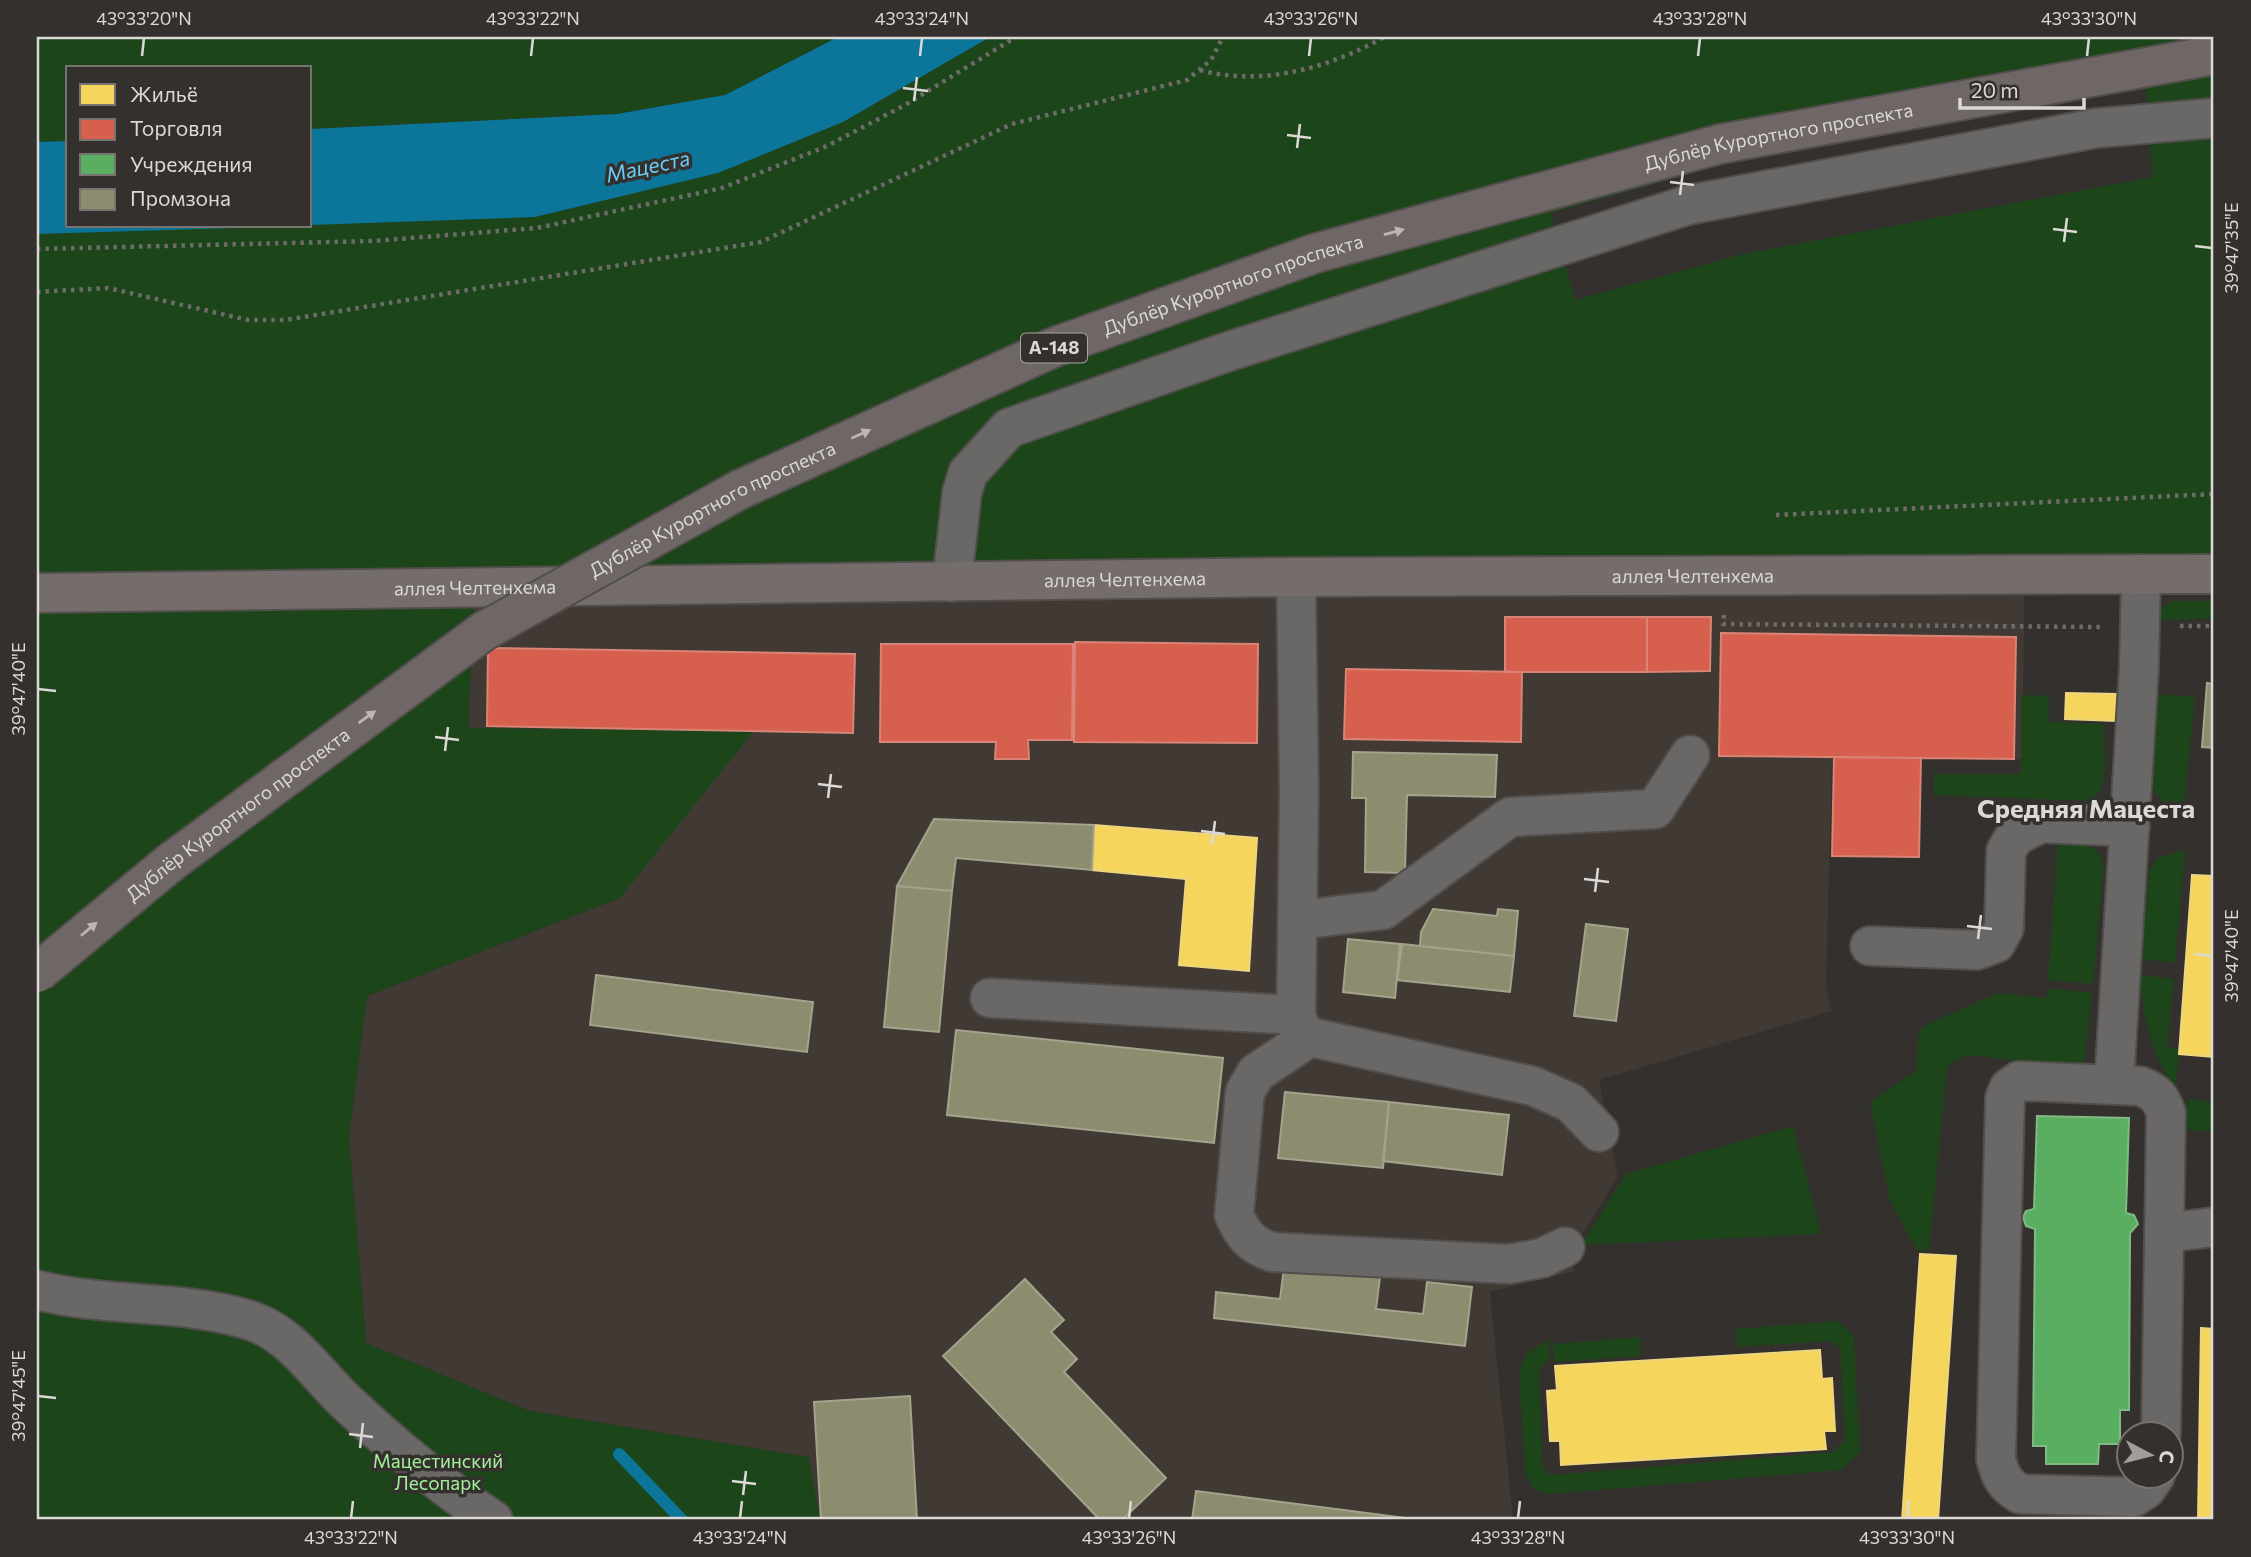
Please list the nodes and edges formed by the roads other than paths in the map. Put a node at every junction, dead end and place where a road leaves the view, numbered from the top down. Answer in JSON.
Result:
{"nodes":[{"id":1,"x":2214,"y":55,"type":"edge"},
{"id":2,"x":2214,"y":118,"type":"edge"},
{"id":3,"x":2141,"y":574,"type":"junction"},
{"id":4,"x":2214,"y":574,"type":"edge"},
{"id":5,"x":1296,"y":577,"type":"junction"},
{"id":6,"x":953,"y":582,"type":"junction"},
{"id":7,"x":37,"y":593,"type":"edge"},
{"id":8,"x":1690,"y":755,"type":"dead end"},
{"id":9,"x":2130,"y":827,"type":"junction"},
{"id":10,"x":1297,"y":920,"type":"junction"},
{"id":11,"x":1870,"y":947,"type":"dead end"},
{"id":12,"x":37,"y":973,"type":"edge"},
{"id":13,"x":990,"y":998,"type":"dead end"},
{"id":14,"x":1303,"y":1026,"type":"junction"},
{"id":15,"x":2114,"y":1085,"type":"junction"},
{"id":16,"x":1599,"y":1132,"type":"dead end"},
{"id":17,"x":2214,"y":1227,"type":"edge"},
{"id":18,"x":2164,"y":1233,"type":"junction"},
{"id":19,"x":1565,"y":1247,"type":"dead end"},
{"id":20,"x":37,"y":1290,"type":"edge"},
{"id":21,"x":2161,"y":1420,"type":"edge"},
{"id":22,"x":2144,"y":1490,"type":"edge"},
{"id":23,"x":493,"y":1520,"type":"edge"}],
"edges":[{"from":12,"to":1,"type":"highway","name":"Дублёр Курортного проспекта","number":"А-148","one_way":true,"bridge":true},
{"from":2,"to":6,"type":"lane"},
{"from":3,"to":4,"type":"main road","name":"аллея Челтенхема"},
{"from":3,"to":5,"type":"main road","name":"аллея Челтенхема"},
{"from":3,"to":9,"type":"lane"},
{"from":5,"to":6,"type":"main road","name":"аллея Челтенхема"},
{"from":5,"to":10,"type":"lane"},
{"from":6,"to":7,"type":"main road","name":"аллея Челтенхема"},
{"from":8,"to":10,"type":"lane"},
{"from":9,"to":11,"type":"lane"},
{"from":9,"to":15,"type":"lane"},
{"from":10,"to":14,"type":"lane"},
{"from":13,"to":14,"type":"lane"},
{"from":14,"to":16,"type":"lane"},
{"from":14,"to":19,"type":"lane"},
{"from":15,"to":18,"type":"lane"},
{"from":15,"to":22,"type":"lane"},
{"from":17,"to":18,"type":"lane"},
{"from":18,"to":21,"type":"lane"},
{"from":20,"to":23,"type":"lane"}]}
